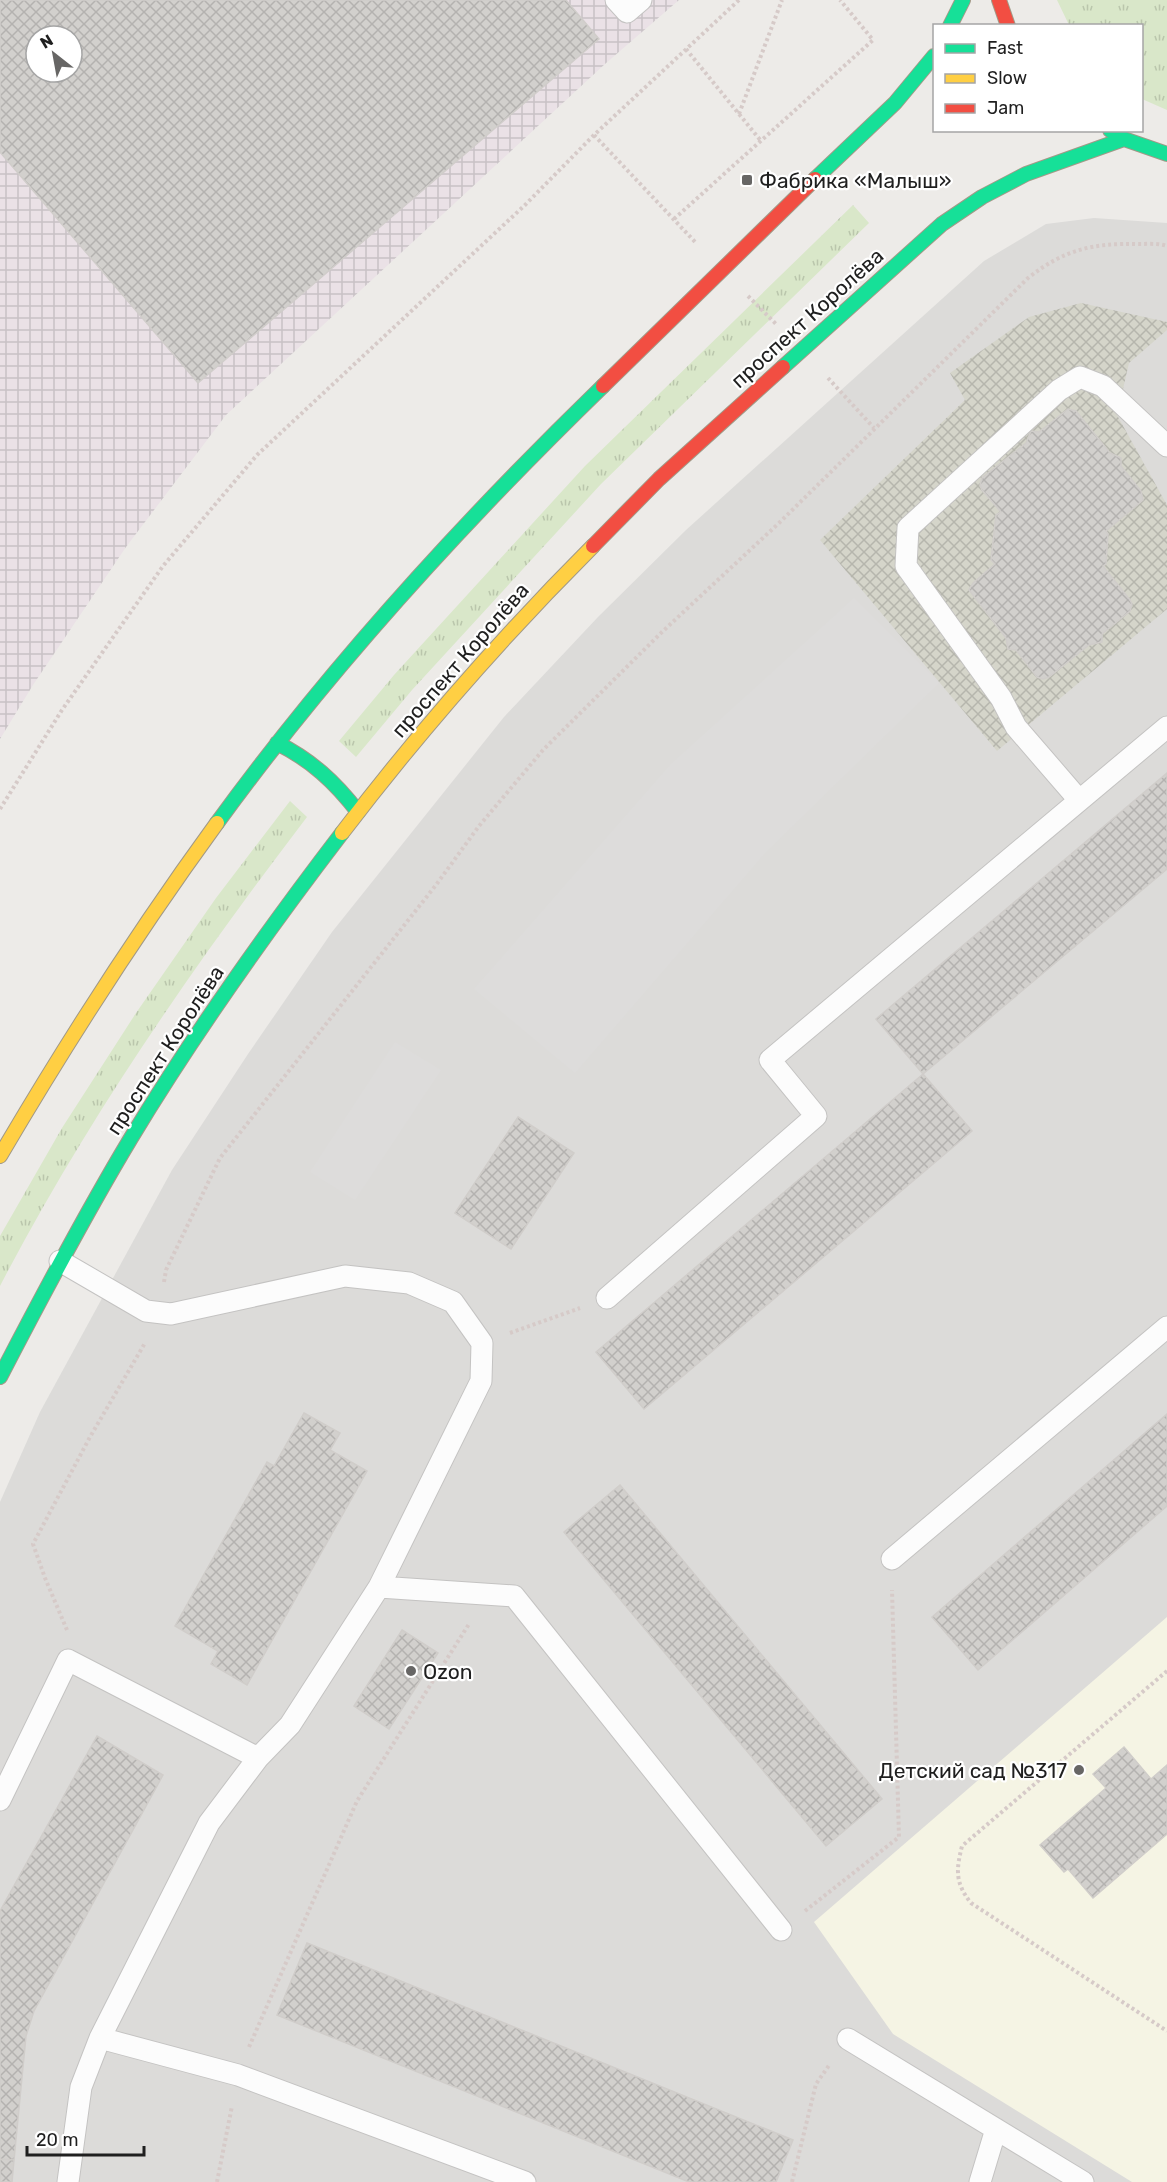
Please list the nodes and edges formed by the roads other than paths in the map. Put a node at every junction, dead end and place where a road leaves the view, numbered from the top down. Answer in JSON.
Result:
{"nodes":[{"id":1,"x":616,"y":0,"type":"edge"},
{"id":2,"x":641,"y":0,"type":"edge"},
{"id":3,"x":963,"y":0,"type":"edge"},
{"id":4,"x":999,"y":0,"type":"edge"},
{"id":5,"x":951,"y":24,"type":"edge"},
{"id":6,"x":1007,"y":24,"type":"edge"},
{"id":7,"x":933,"y":57,"type":"edge"},
{"id":8,"x":1113,"y":132,"type":"edge"},
{"id":9,"x":1124,"y":139,"type":"junction"},
{"id":10,"x":1167,"y":154,"type":"edge"},
{"id":11,"x":1167,"y":446,"type":"edge"},
{"id":12,"x":1167,"y":727,"type":"edge"},
{"id":13,"x":277,"y":743,"type":"junction"},
{"id":14,"x":1079,"y":800,"type":"junction"},
{"id":15,"x":358,"y":812,"type":"junction"},
{"id":16,"x":0,"y":1155,"type":"edge"},
{"id":17,"x":60,"y":1260,"type":"junction"},
{"id":18,"x":607,"y":1298,"type":"road end"},
{"id":19,"x":1167,"y":1327,"type":"edge"},
{"id":20,"x":0,"y":1377,"type":"edge"},
{"id":21,"x":892,"y":1559,"type":"road end"},
{"id":22,"x":379,"y":1587,"type":"junction"},
{"id":23,"x":258,"y":1758,"type":"junction"},
{"id":24,"x":0,"y":1800,"type":"edge"},
{"id":25,"x":782,"y":1930,"type":"road end"},
{"id":26,"x":100,"y":2038,"type":"junction"},
{"id":27,"x":848,"y":2039,"type":"road end"},
{"id":28,"x":996,"y":2129,"type":"junction"},
{"id":29,"x":68,"y":2182,"type":"edge"},
{"id":30,"x":525,"y":2182,"type":"edge"},
{"id":31,"x":980,"y":2182,"type":"edge"},
{"id":32,"x":1083,"y":2182,"type":"edge"}],
"edges":[{"from":1,"to":2,"type":"lane"},
{"from":3,"to":5,"type":"main road"},
{"from":4,"to":6,"type":"main road"},
{"from":7,"to":13,"type":"main road"},
{"from":8,"to":9,"type":"main road"},
{"from":9,"to":10,"type":"main road"},
{"from":9,"to":15,"type":"main road","name":"проспект Королёва"},
{"from":11,"to":14,"type":"lane"},
{"from":12,"to":14,"type":"lane"},
{"from":13,"to":15,"type":"main road"},
{"from":13,"to":16,"type":"main road"},
{"from":14,"to":18,"type":"lane"},
{"from":15,"to":17,"type":"main road","name":"проспект Королёва"},
{"from":17,"to":20,"type":"main road","name":"проспект Королёва"},
{"from":17,"to":22,"type":"lane"},
{"from":19,"to":21,"type":"lane"},
{"from":22,"to":23,"type":"lane"},
{"from":22,"to":25,"type":"lane"},
{"from":23,"to":24,"type":"lane"},
{"from":23,"to":26,"type":"lane"},
{"from":26,"to":29,"type":"lane"},
{"from":26,"to":30,"type":"lane"},
{"from":27,"to":28,"type":"lane"},
{"from":28,"to":31,"type":"lane"},
{"from":28,"to":32,"type":"lane"}]}
